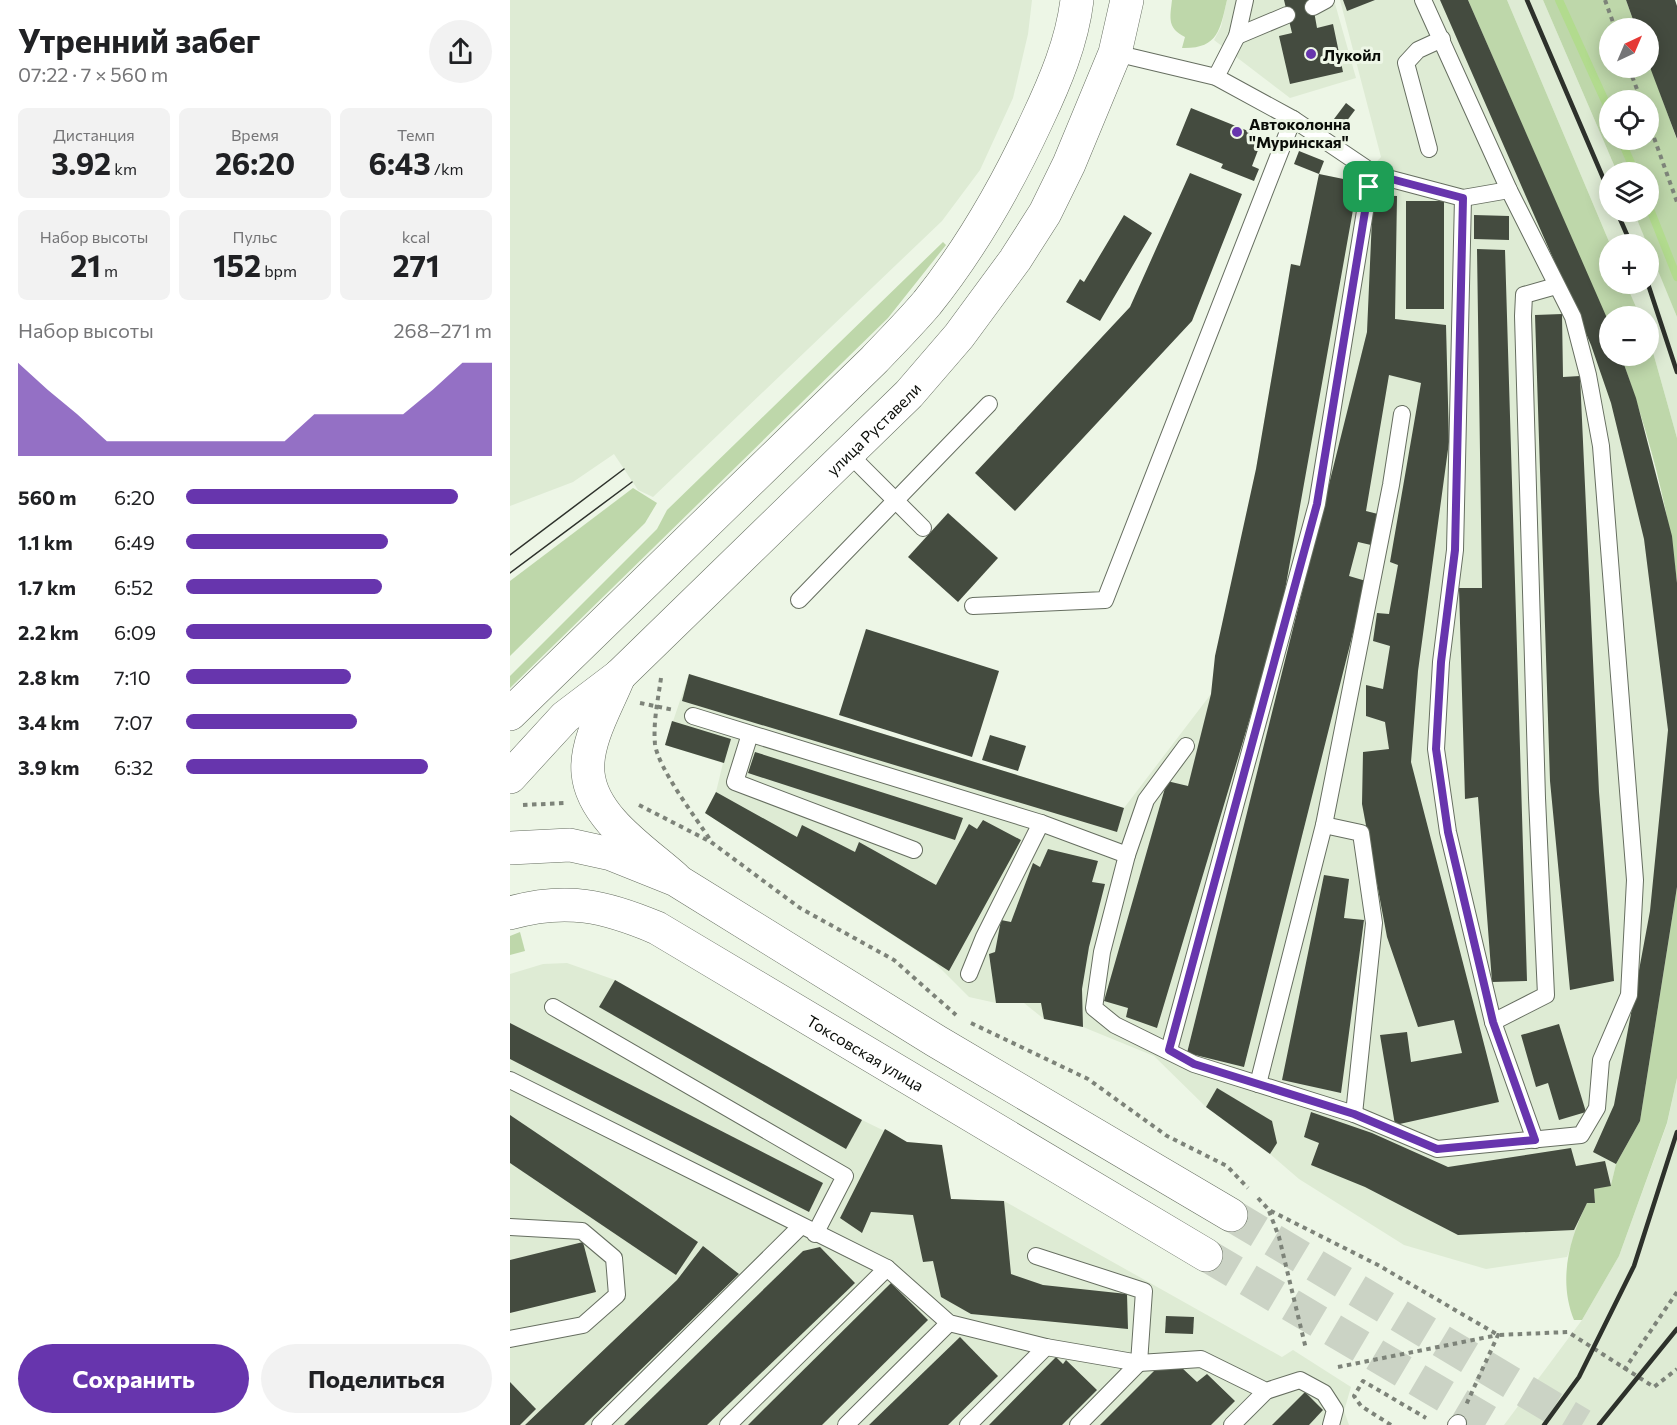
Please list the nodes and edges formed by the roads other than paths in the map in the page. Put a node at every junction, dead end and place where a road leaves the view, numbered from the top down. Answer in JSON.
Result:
{"nodes":[{"id":1,"x":1077,"y":0,"type":"edge"},
{"id":2,"x":1127,"y":0,"type":"edge"},
{"id":3,"x":1245,"y":0,"type":"edge"},
{"id":4,"x":1423,"y":0,"type":"edge"},
{"id":5,"x":1287,"y":15,"type":"dead end"},
{"id":6,"x":1237,"y":36,"type":"junction"},
{"id":7,"x":1442,"y":39,"type":"junction"},
{"id":8,"x":1115,"y":53,"type":"junction"},
{"id":9,"x":1216,"y":77,"type":"junction"},
{"id":10,"x":1293,"y":119,"type":"junction"},
{"id":11,"x":1429,"y":149,"type":"dead end"},
{"id":12,"x":1376,"y":175,"type":"junction"},
{"id":13,"x":1509,"y":190,"type":"junction"},
{"id":14,"x":1463,"y":198,"type":"junction"},
{"id":15,"x":1556,"y":286,"type":"junction"},
{"id":16,"x":989,"y":404,"type":"dead end"},
{"id":17,"x":1402,"y":414,"type":"dead end"},
{"id":18,"x":848,"y":453,"type":"junction"},
{"id":19,"x":896,"y":501,"type":"junction"},
{"id":20,"x":922,"y":528,"type":"dead end"},
{"id":21,"x":799,"y":600,"type":"dead end"},
{"id":22,"x":973,"y":606,"type":"dead end"},
{"id":23,"x":619,"y":676,"type":"junction"},
{"id":24,"x":685,"y":713,"type":"road end"},
{"id":25,"x":510,"y":714,"type":"edge"},
{"id":26,"x":750,"y":734,"type":"junction"},
{"id":27,"x":1186,"y":746,"type":"dead end"},
{"id":28,"x":514,"y":791,"type":"edge"},
{"id":29,"x":1041,"y":823,"type":"junction"},
{"id":30,"x":1324,"y":825,"type":"junction"},
{"id":31,"x":510,"y":848,"type":"edge"},
{"id":32,"x":914,"y":850,"type":"dead end"},
{"id":33,"x":1127,"y":855,"type":"junction"},
{"id":34,"x":676,"y":880,"type":"junction"},
{"id":35,"x":510,"y":913,"type":"edge"},
{"id":36,"x":969,"y":974,"type":"dead end"},
{"id":37,"x":553,"y":1007,"type":"dead end"},
{"id":38,"x":1493,"y":1022,"type":"junction"},
{"id":39,"x":1169,"y":1050,"type":"junction"},
{"id":40,"x":510,"y":1080,"type":"edge"},
{"id":41,"x":1258,"y":1084,"type":"junction"},
{"id":42,"x":1354,"y":1114,"type":"junction"},
{"id":43,"x":1535,"y":1140,"type":"junction"},
{"id":44,"x":1231,"y":1215,"type":"tunnel mouth"},
{"id":45,"x":510,"y":1227,"type":"edge"},
{"id":46,"x":808,"y":1230,"type":"junction"},
{"id":47,"x":1206,"y":1255,"type":"tunnel mouth"},
{"id":48,"x":1036,"y":1256,"type":"dead end"},
{"id":49,"x":887,"y":1268,"type":"junction"},
{"id":50,"x":949,"y":1323,"type":"junction"},
{"id":51,"x":510,"y":1339,"type":"edge"},
{"id":52,"x":1046,"y":1347,"type":"junction"},
{"id":53,"x":1139,"y":1363,"type":"junction"},
{"id":54,"x":1266,"y":1391,"type":"junction"},
{"id":55,"x":600,"y":1425,"type":"edge"},
{"id":56,"x":728,"y":1425,"type":"edge"},
{"id":57,"x":846,"y":1425,"type":"edge"},
{"id":58,"x":968,"y":1425,"type":"edge"},
{"id":59,"x":1078,"y":1425,"type":"edge"},
{"id":60,"x":1232,"y":1425,"type":"edge"},
{"id":61,"x":1331,"y":1425,"type":"edge"}],
"edges":[{"from":1,"to":25,"type":"main road"},
{"from":2,"to":8,"type":"main road","name":"улица Руставели"},
{"from":3,"to":6,"type":"lane"},
{"from":4,"to":7,"type":"lane"},
{"from":5,"to":6,"type":"lane"},
{"from":6,"to":9,"type":"lane"},
{"from":7,"to":11,"type":"lane"},
{"from":7,"to":13,"type":"lane"},
{"from":8,"to":9,"type":"lane"},
{"from":8,"to":18,"type":"main road","name":"улица Руставели"},
{"from":9,"to":10,"type":"lane"},
{"from":10,"to":12,"type":"lane"},
{"from":10,"to":22,"type":"lane"},
{"from":12,"to":14,"type":"lane"},
{"from":12,"to":39,"type":"lane"},
{"from":13,"to":14,"type":"lane"},
{"from":13,"to":15,"type":"lane"},
{"from":14,"to":38,"type":"lane"},
{"from":15,"to":38,"type":"lane"},
{"from":15,"to":43,"type":"lane"},
{"from":16,"to":19,"type":"lane"},
{"from":17,"to":30,"type":"lane"},
{"from":18,"to":19,"type":"lane"},
{"from":18,"to":23,"type":"main road","name":"улица Руставели"},
{"from":19,"to":20,"type":"lane"},
{"from":19,"to":21,"type":"lane"},
{"from":23,"to":28,"type":"main road","name":"улица Руставели"},
{"from":23,"to":34,"type":"main road"},
{"from":24,"to":26,"type":"lane"},
{"from":26,"to":29,"type":"lane"},
{"from":26,"to":32,"type":"lane"},
{"from":27,"to":33,"type":"lane"},
{"from":29,"to":33,"type":"lane"},
{"from":29,"to":36,"type":"lane"},
{"from":30,"to":41,"type":"lane"},
{"from":30,"to":42,"type":"lane"},
{"from":31,"to":34,"type":"main road"},
{"from":33,"to":39,"type":"lane"},
{"from":34,"to":44,"type":"main road"},
{"from":35,"to":47,"type":"main road","name":"Токсовская улица"},
{"from":37,"to":46,"type":"lane"},
{"from":38,"to":43,"type":"lane"},
{"from":39,"to":41,"type":"lane"},
{"from":40,"to":46,"type":"lane"},
{"from":41,"to":42,"type":"lane"},
{"from":42,"to":43,"type":"lane"},
{"from":45,"to":51,"type":"lane"},
{"from":46,"to":49,"type":"lane"},
{"from":46,"to":55,"type":"lane"},
{"from":48,"to":53,"type":"lane"},
{"from":49,"to":50,"type":"lane"},
{"from":49,"to":56,"type":"lane"},
{"from":50,"to":52,"type":"lane"},
{"from":50,"to":57,"type":"lane"},
{"from":52,"to":53,"type":"lane"},
{"from":52,"to":58,"type":"lane"},
{"from":53,"to":54,"type":"lane"},
{"from":53,"to":59,"type":"lane"},
{"from":54,"to":60,"type":"lane"},
{"from":54,"to":61,"type":"lane"}]}
